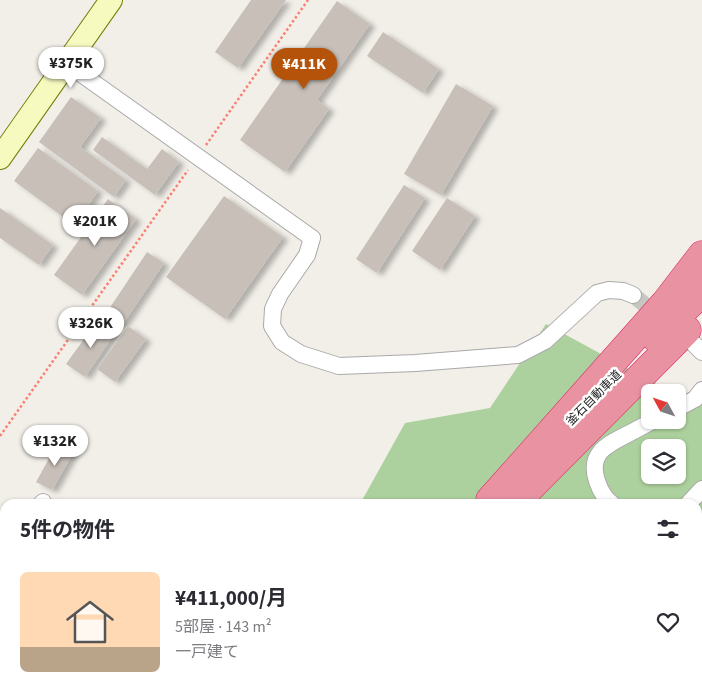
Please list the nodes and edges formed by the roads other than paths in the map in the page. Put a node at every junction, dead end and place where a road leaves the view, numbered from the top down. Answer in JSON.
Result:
{"nodes":[{"id":1,"x":111,"y":0,"type":"edge"},
{"id":2,"x":66,"y":63,"type":"junction"},
{"id":3,"x":0,"y":158,"type":"edge"},
{"id":4,"x":702,"y":255,"type":"edge"},
{"id":5,"x":702,"y":292,"type":"edge"},
{"id":6,"x":633,"y":294,"type":"tunnel mouth"},
{"id":7,"x":702,"y":315,"type":"edge"},
{"id":8,"x":699,"y":340,"type":"edge"},
{"id":9,"x":651,"y":366,"type":"junction"},
{"id":10,"x":702,"y":390,"type":"edge"},
{"id":11,"x":686,"y":403,"type":"edge"},
{"id":12,"x":641,"y":427,"type":"edge"},
{"id":13,"x":702,"y":489,"type":"edge"},
{"id":14,"x":500,"y":499,"type":"edge"},
{"id":15,"x":500,"y":499,"type":"edge"},
{"id":16,"x":500,"y":499,"type":"edge"},
{"id":17,"x":606,"y":499,"type":"edge"},
{"id":18,"x":693,"y":499,"type":"edge"}],
"edges":[{"from":1,"to":2,"type":"street"},
{"from":2,"to":3,"type":"street"},
{"from":2,"to":6,"type":"street"},
{"from":4,"to":14,"type":"highway"},
{"from":5,"to":15,"type":"highway","name":"釜石自動車道"},
{"from":7,"to":9,"type":"highway","name":"釜石自動車道"},
{"from":8,"to":9,"type":"highway"},
{"from":9,"to":16,"type":"highway","name":"釜石自動車道"},
{"from":10,"to":11,"type":"street"},
{"from":12,"to":17,"type":"street"},
{"from":13,"to":18,"type":"street"}]}
